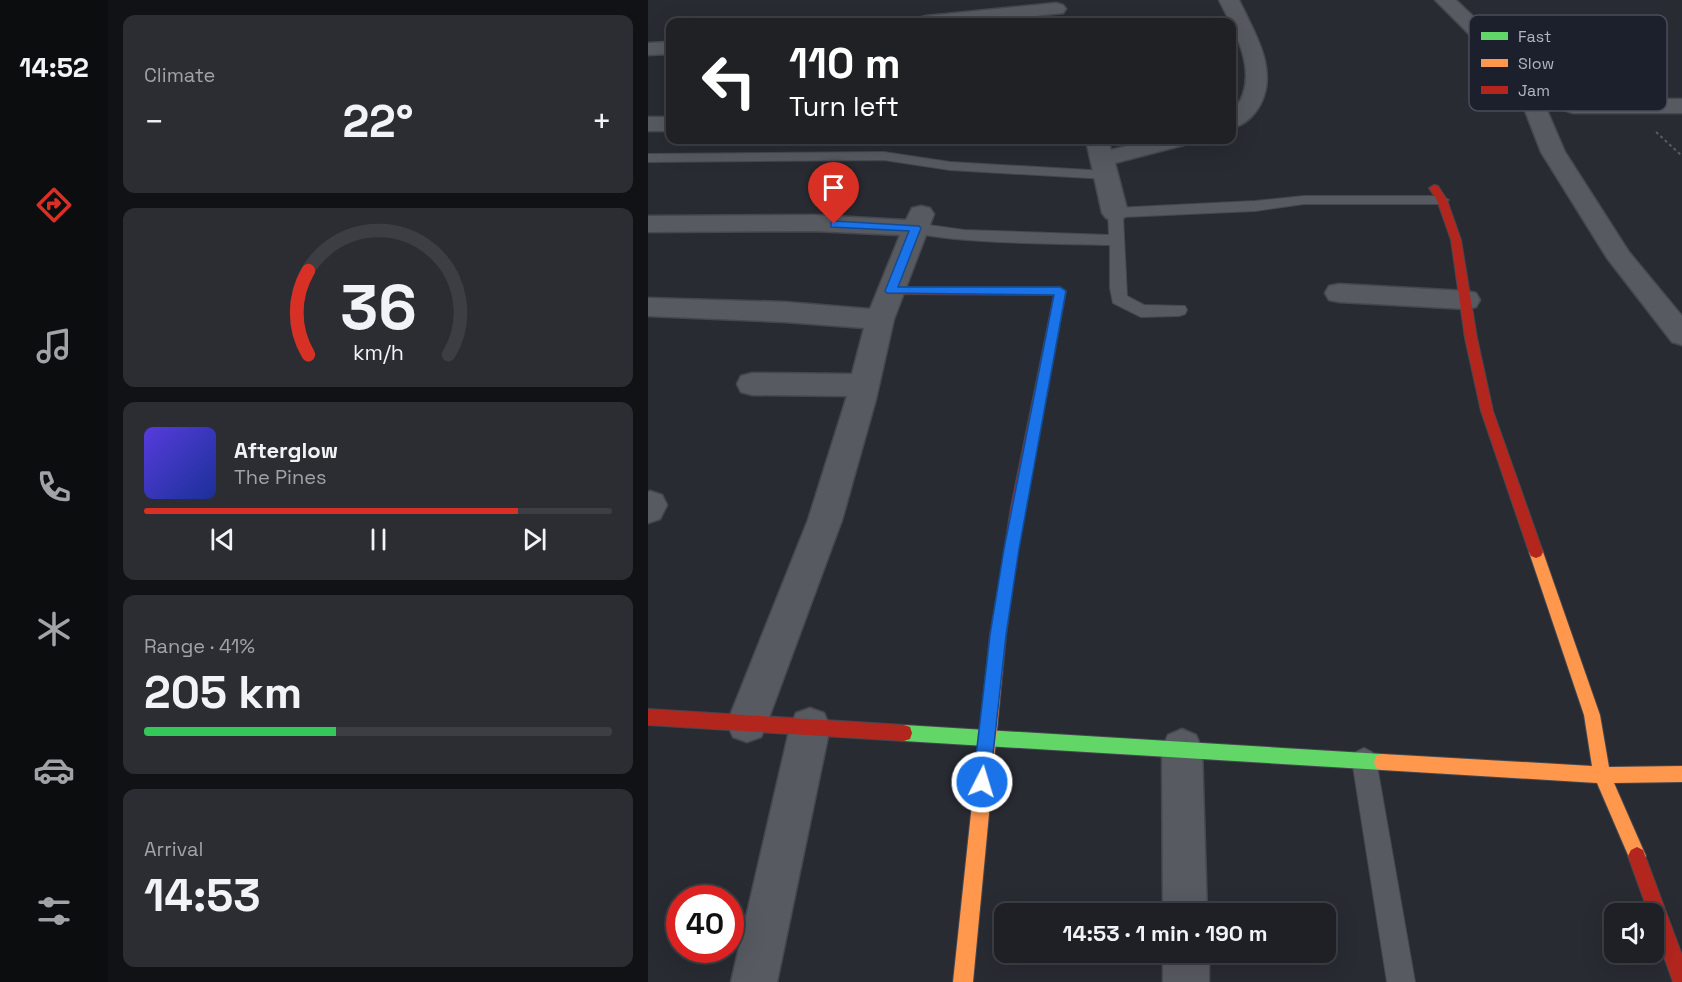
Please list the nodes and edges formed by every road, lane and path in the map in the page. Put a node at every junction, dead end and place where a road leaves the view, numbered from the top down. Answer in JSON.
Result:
{"nodes":[{"id":1,"x":1229,"y":0,"type":"edge"},
{"id":2,"x":1449,"y":0,"type":"edge"},
{"id":3,"x":1058,"y":10,"type":"edge"},
{"id":4,"x":970,"y":18,"type":"edge"},
{"id":5,"x":1469,"y":20,"type":"edge"},
{"id":6,"x":666,"y":48,"type":"edge"},
{"id":7,"x":648,"y":49,"type":"edge"},
{"id":8,"x":1536,"y":111,"type":"edge"},
{"id":9,"x":1236,"y":118,"type":"edge"},
{"id":10,"x":648,"y":124,"type":"edge"},
{"id":11,"x":666,"y":124,"type":"edge"},
{"id":12,"x":868,"y":144,"type":"edge"},
{"id":13,"x":1160,"y":144,"type":"edge"},
{"id":14,"x":863,"y":156,"type":"junction"},
{"id":15,"x":648,"y":158,"type":"edge"},
{"id":16,"x":1102,"y":158,"type":"edge"},
{"id":17,"x":1438,"y":194,"type":"joint"},
{"id":18,"x":1115,"y":213,"type":"junction"},
{"id":19,"x":918,"y":221,"type":"junction"},
{"id":20,"x":648,"y":224,"type":"edge"},
{"id":21,"x":1119,"y":240,"type":"junction"},
{"id":22,"x":1339,"y":293,"type":"dead end"},
{"id":23,"x":1466,"y":300,"type":"junction"},
{"id":24,"x":885,"y":305,"type":"junction"},
{"id":25,"x":648,"y":307,"type":"edge"},
{"id":26,"x":1179,"y":310,"type":"dead end"},
{"id":27,"x":1682,"y":335,"type":"edge"},
{"id":28,"x":752,"y":384,"type":"dead end"},
{"id":29,"x":864,"y":385,"type":"junction"},
{"id":30,"x":648,"y":717,"type":"edge"},
{"id":31,"x":747,"y":723,"type":"junction"},
{"id":32,"x":810,"y":727,"type":"junction"},
{"id":33,"x":986,"y":738,"type":"junction"},
{"id":34,"x":1182,"y":749,"type":"junction"},
{"id":35,"x":1364,"y":760,"type":"junction"},
{"id":36,"x":1682,"y":774,"type":"edge"},
{"id":37,"x":1602,"y":775,"type":"junction"},
{"id":38,"x":1185,"y":903,"type":"edge"},
{"id":39,"x":1186,"y":963,"type":"edge"},
{"id":40,"x":1682,"y":981,"type":"edge"},
{"id":41,"x":754,"y":982,"type":"edge"},
{"id":42,"x":963,"y":982,"type":"edge"},
{"id":43,"x":1186,"y":982,"type":"edge"},
{"id":44,"x":1401,"y":982,"type":"edge"}],
"edges":[{"from":1,"to":9,"type":"street"},
{"from":2,"to":5,"type":"street"},
{"from":3,"to":4,"type":"street"},
{"from":6,"to":7,"type":"street"},
{"from":8,"to":27,"type":"street"},
{"from":10,"to":11,"type":"street"},
{"from":12,"to":14,"type":"lane"},
{"from":13,"to":16,"type":"street"},
{"from":14,"to":15,"type":"lane"},
{"from":14,"to":16,"type":"lane"},
{"from":16,"to":18,"type":"street"},
{"from":17,"to":18,"type":"lane"},
{"from":17,"to":23,"type":"street"},
{"from":18,"to":21,"type":"lane"},
{"from":19,"to":20,"type":"street"},
{"from":19,"to":21,"type":"lane"},
{"from":19,"to":24,"type":"street"},
{"from":21,"to":26,"type":"lane"},
{"from":22,"to":23,"type":"street"},
{"from":23,"to":37,"type":"street"},
{"from":24,"to":25,"type":"street"},
{"from":24,"to":29,"type":"street"},
{"from":24,"to":33,"type":"street"},
{"from":28,"to":29,"type":"street"},
{"from":29,"to":31,"type":"street"},
{"from":30,"to":31,"type":"street"},
{"from":31,"to":32,"type":"street"},
{"from":32,"to":33,"type":"street"},
{"from":32,"to":41,"type":"street"},
{"from":33,"to":34,"type":"street"},
{"from":33,"to":42,"type":"street"},
{"from":34,"to":35,"type":"street"},
{"from":34,"to":38,"type":"street"},
{"from":35,"to":37,"type":"street"},
{"from":35,"to":44,"type":"lane"},
{"from":36,"to":37,"type":"street"},
{"from":37,"to":40,"type":"street"},
{"from":39,"to":43,"type":"street"}]}
